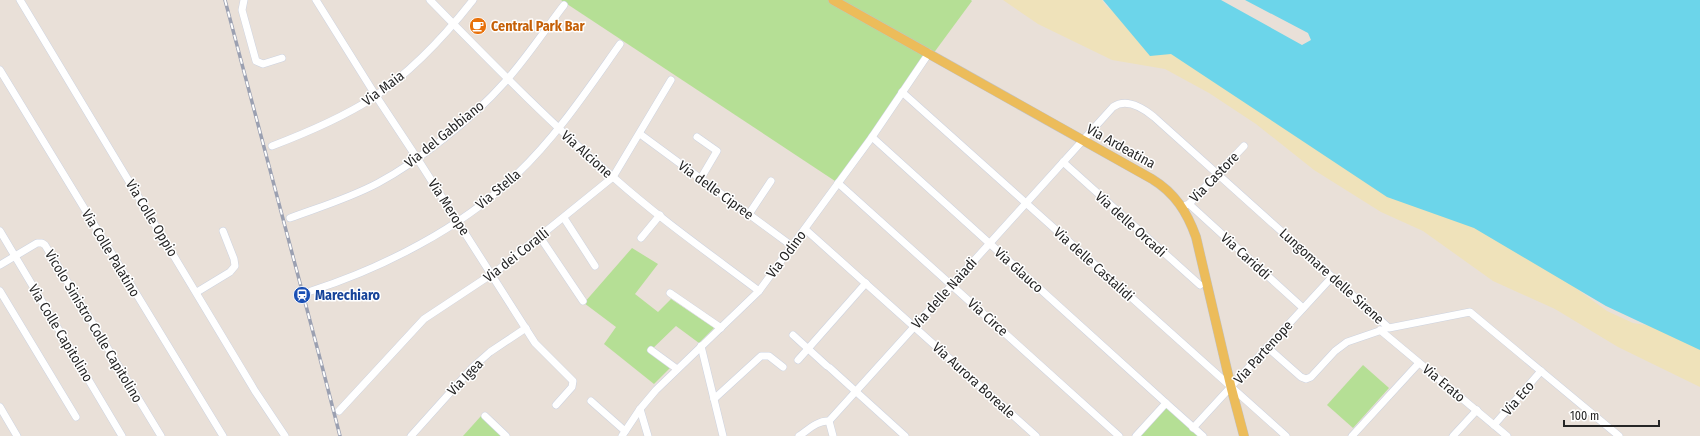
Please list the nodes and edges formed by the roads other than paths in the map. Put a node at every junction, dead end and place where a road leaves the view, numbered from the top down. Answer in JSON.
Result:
{"nodes":[{"id":1,"x":20,"y":0,"type":"edge"},
{"id":2,"x":244,"y":0,"type":"edge"},
{"id":3,"x":316,"y":0,"type":"edge"},
{"id":4,"x":430,"y":0,"type":"edge"},
{"id":5,"x":473,"y":0,"type":"edge"},
{"id":6,"x":833,"y":0,"type":"edge"},
{"id":7,"x":564,"y":6,"type":"dead end"},
{"id":8,"x":453,"y":24,"type":"junction"},
{"id":9,"x":620,"y":44,"type":"dead end"},
{"id":10,"x":929,"y":53,"type":"junction"},
{"id":11,"x":282,"y":58,"type":"dead end"},
{"id":12,"x":0,"y":70,"type":"edge"},
{"id":13,"x":508,"y":78,"type":"junction"},
{"id":14,"x":671,"y":80,"type":"dead end"},
{"id":15,"x":902,"y":92,"type":"junction"},
{"id":16,"x":376,"y":96,"type":"junction"},
{"id":17,"x":559,"y":128,"type":"junction"},
{"id":18,"x":640,"y":134,"type":"junction"},
{"id":19,"x":697,"y":137,"type":"dead end"},
{"id":20,"x":872,"y":137,"type":"junction"},
{"id":21,"x":1083,"y":140,"type":"junction"},
{"id":22,"x":272,"y":146,"type":"dead end"},
{"id":23,"x":1244,"y":146,"type":"dead end"},
{"id":24,"x":417,"y":158,"type":"junction"},
{"id":25,"x":1063,"y":162,"type":"junction"},
{"id":26,"x":1218,"y":173,"type":"junction"},
{"id":27,"x":613,"y":178,"type":"junction"},
{"id":28,"x":700,"y":178,"type":"junction"},
{"id":29,"x":771,"y":181,"type":"dead end"},
{"id":30,"x":838,"y":183,"type":"junction"},
{"id":31,"x":1027,"y":202,"type":"junction"},
{"id":32,"x":1186,"y":205,"type":"junction"},
{"id":33,"x":749,"y":214,"type":"junction"},
{"id":34,"x":660,"y":215,"type":"junction"},
{"id":35,"x":290,"y":218,"type":"dead end"},
{"id":36,"x":564,"y":218,"type":"junction"},
{"id":37,"x":458,"y":221,"type":"junction"},
{"id":38,"x":805,"y":229,"type":"junction"},
{"id":39,"x":0,"y":231,"type":"edge"},
{"id":40,"x":223,"y":231,"type":"dead end"},
{"id":41,"x":540,"y":237,"type":"junction"},
{"id":42,"x":641,"y":238,"type":"dead end"},
{"id":43,"x":989,"y":243,"type":"junction"},
{"id":44,"x":792,"y":246,"type":"junction"},
{"id":45,"x":15,"y":256,"type":"junction"},
{"id":46,"x":0,"y":265,"type":"edge"},
{"id":47,"x":595,"y":266,"type":"dead end"},
{"id":48,"x":492,"y":275,"type":"junction"},
{"id":49,"x":1332,"y":277,"type":"junction"},
{"id":50,"x":866,"y":284,"type":"junction"},
{"id":51,"x":952,"y":285,"type":"junction"},
{"id":52,"x":1200,"y":285,"type":"dead end"},
{"id":53,"x":0,"y":291,"type":"edge"},
{"id":54,"x":311,"y":291,"type":"dead end"},
{"id":55,"x":759,"y":291,"type":"junction"},
{"id":56,"x":197,"y":292,"type":"junction"},
{"id":57,"x":670,"y":293,"type":"dead end"},
{"id":58,"x":582,"y":302,"type":"dead end"},
{"id":59,"x":1303,"y":308,"type":"junction"},
{"id":60,"x":914,"y":326,"type":"junction"},
{"id":61,"x":526,"y":328,"type":"junction"},
{"id":62,"x":721,"y":328,"type":"junction"},
{"id":63,"x":1389,"y":328,"type":"junction"},
{"id":64,"x":1380,"y":330,"type":"junction"},
{"id":65,"x":793,"y":335,"type":"dead end"},
{"id":66,"x":701,"y":346,"type":"junction"},
{"id":67,"x":1267,"y":347,"type":"junction"},
{"id":68,"x":808,"y":349,"type":"junction"},
{"id":69,"x":651,"y":350,"type":"dead end"},
{"id":70,"x":798,"y":360,"type":"dead end"},
{"id":71,"x":1419,"y":363,"type":"junction"},
{"id":72,"x":782,"y":367,"type":"dead end"},
{"id":73,"x":677,"y":369,"type":"junction"},
{"id":74,"x":1541,"y":371,"type":"junction"},
{"id":75,"x":1230,"y":387,"type":"junction"},
{"id":76,"x":856,"y":392,"type":"junction"},
{"id":77,"x":714,"y":399,"type":"junction"},
{"id":78,"x":591,"y":401,"type":"dead end"},
{"id":79,"x":1166,"y":403,"type":"junction"},
{"id":80,"x":556,"y":405,"type":"dead end"},
{"id":81,"x":0,"y":407,"type":"edge"},
{"id":82,"x":640,"y":409,"type":"junction"},
{"id":83,"x":1476,"y":410,"type":"junction"},
{"id":84,"x":339,"y":411,"type":"dead end"},
{"id":85,"x":485,"y":416,"type":"dead end"},
{"id":86,"x":76,"y":417,"type":"dead end"},
{"id":87,"x":829,"y":421,"type":"junction"},
{"id":88,"x":1494,"y":425,"type":"junction"},
{"id":89,"x":1193,"y":428,"type":"junction"},
{"id":90,"x":623,"y":434,"type":"edge"},
{"id":91,"x":17,"y":436,"type":"edge"},
{"id":92,"x":122,"y":436,"type":"edge"},
{"id":93,"x":161,"y":436,"type":"edge"},
{"id":94,"x":222,"y":436,"type":"edge"},
{"id":95,"x":285,"y":436,"type":"edge"},
{"id":96,"x":412,"y":436,"type":"edge"},
{"id":97,"x":506,"y":436,"type":"edge"},
{"id":98,"x":648,"y":436,"type":"edge"},
{"id":99,"x":723,"y":436,"type":"edge"},
{"id":100,"x":799,"y":436,"type":"edge"},
{"id":101,"x":833,"y":436,"type":"edge"},
{"id":102,"x":904,"y":436,"type":"edge"},
{"id":103,"x":1036,"y":436,"type":"edge"},
{"id":104,"x":1119,"y":436,"type":"edge"},
{"id":105,"x":1136,"y":436,"type":"edge"},
{"id":106,"x":1203,"y":436,"type":"edge"},
{"id":107,"x":1244,"y":436,"type":"edge"},
{"id":108,"x":1286,"y":436,"type":"edge"},
{"id":109,"x":1352,"y":436,"type":"edge"},
{"id":110,"x":1453,"y":436,"type":"edge"},
{"id":111,"x":1507,"y":436,"type":"edge"},
{"id":112,"x":1619,"y":436,"type":"edge"}],
"edges":[{"from":1,"to":56,"type":"street","name":"Via Colle Oppio"},
{"from":2,"to":11,"type":"street"},
{"from":3,"to":16,"type":"street","name":"Via Merope"},
{"from":4,"to":8,"type":"street","name":"Via Alcione"},
{"from":5,"to":8,"type":"street","name":"Via Maia"},
{"from":6,"to":10,"type":"main road","name":"Via Ardeatina"},
{"from":7,"to":13,"type":"street","name":"Via del Gabbiano"},
{"from":8,"to":13,"type":"street","name":"Via Alcione"},
{"from":8,"to":16,"type":"street","name":"Via Maia"},
{"from":9,"to":17,"type":"street","name":"Via Stella"},
{"from":10,"to":15,"type":"street","name":"Via Odino"},
{"from":10,"to":21,"type":"main road","name":"Via Ardeatina"},
{"from":12,"to":94,"type":"street","name":"Via Colle Palatino"},
{"from":13,"to":17,"type":"street","name":"Via Alcione"},
{"from":13,"to":24,"type":"street","name":"Via del Gabbiano"},
{"from":14,"to":18,"type":"street","name":"Via dei Coralli"},
{"from":15,"to":20,"type":"street","name":"Via Odino"},
{"from":15,"to":31,"type":"street","name":"Via delle Castalidi"},
{"from":16,"to":22,"type":"street","name":"Via Maia"},
{"from":16,"to":24,"type":"street","name":"Via Merope"},
{"from":17,"to":27,"type":"street","name":"Via Alcione"},
{"from":17,"to":37,"type":"street","name":"Via Stella"},
{"from":18,"to":27,"type":"street","name":"Via dei Coralli"},
{"from":18,"to":28,"type":"street","name":"Via delle Cipree"},
{"from":19,"to":28,"type":"street"},
{"from":20,"to":30,"type":"street","name":"Via Odino"},
{"from":20,"to":43,"type":"street","name":"Via Glauco"},
{"from":21,"to":25,"type":"street","name":"Via delle Naiadi"},
{"from":21,"to":26,"type":"street","name":"Lungomare delle Sirene"},
{"from":21,"to":32,"type":"main road","name":"Via Ardeatina"},
{"from":23,"to":26,"type":"street","name":"Via Castore"},
{"from":24,"to":35,"type":"street","name":"Via del Gabbiano"},
{"from":24,"to":37,"type":"street","name":"Via Merope"},
{"from":25,"to":31,"type":"street","name":"Via delle Naiadi"},
{"from":25,"to":52,"type":"street","name":"Via delle Orcadi"},
{"from":26,"to":32,"type":"street","name":"Via Castore"},
{"from":26,"to":49,"type":"street","name":"Lungomare delle Sirene"},
{"from":27,"to":34,"type":"street","name":"Via Alcione"},
{"from":27,"to":36,"type":"street","name":"Via dei Coralli"},
{"from":28,"to":33,"type":"street","name":"Via delle Cipree"},
{"from":29,"to":33,"type":"street"},
{"from":30,"to":38,"type":"street","name":"Via Odino"},
{"from":30,"to":51,"type":"street","name":"Via Circe"},
{"from":31,"to":43,"type":"street","name":"Via delle Naiadi"},
{"from":31,"to":75,"type":"street","name":"Via delle Castalidi"},
{"from":32,"to":59,"type":"street","name":"Via Cariddi"},
{"from":32,"to":75,"type":"main road","name":"Via Ardeatina"},
{"from":33,"to":44,"type":"street","name":"Via delle Cipree"},
{"from":34,"to":42,"type":"street"},
{"from":34,"to":55,"type":"street","name":"Via Alcione"},
{"from":36,"to":41,"type":"street","name":"Via dei Coralli"},
{"from":36,"to":47,"type":"street"},
{"from":37,"to":48,"type":"street","name":"Via Merope"},
{"from":37,"to":54,"type":"street","name":"Via Stella"},
{"from":38,"to":44,"type":"street","name":"Via Odino"},
{"from":38,"to":50,"type":"street","name":"Via Aurora Boreale"},
{"from":39,"to":45,"type":"street","name":"Via Colle Capitolino"},
{"from":40,"to":56,"type":"street"},
{"from":41,"to":48,"type":"street","name":"Via dei Coralli"},
{"from":41,"to":58,"type":"street"},
{"from":43,"to":51,"type":"street","name":"Via delle Naiadi"},
{"from":43,"to":79,"type":"street","name":"Via Glauco"},
{"from":44,"to":55,"type":"street","name":"Via Odino"},
{"from":45,"to":46,"type":"street","name":"Vicolo Sinistro Colle Capitolino"},
{"from":45,"to":92,"type":"street","name":"Via Colle Capitolino"},
{"from":45,"to":93,"type":"street","name":"Vicolo Sinistro Colle Capitolino"},
{"from":48,"to":61,"type":"street","name":"Via Merope"},
{"from":48,"to":84,"type":"street","name":"Via dei Coralli"},
{"from":49,"to":59,"type":"street","name":"Via Partenope"},
{"from":49,"to":63,"type":"street","name":"Lungomare delle Sirene"},
{"from":50,"to":60,"type":"street","name":"Via Aurora Boreale"},
{"from":50,"to":68,"type":"street"},
{"from":51,"to":60,"type":"street","name":"Via delle Naiadi"},
{"from":51,"to":104,"type":"street","name":"Via Circe"},
{"from":53,"to":86,"type":"street"},
{"from":55,"to":62,"type":"street","name":"Via Odino"},
{"from":56,"to":95,"type":"street","name":"Via Colle Oppio"},
{"from":57,"to":62,"type":"street"},
{"from":59,"to":67,"type":"street","name":"Via Partenope"},
{"from":60,"to":76,"type":"street","name":"Via delle Naiadi"},
{"from":60,"to":103,"type":"street","name":"Via Aurora Boreale"},
{"from":61,"to":80,"type":"street","name":"Via Merope"},
{"from":61,"to":96,"type":"street","name":"Via Igea"},
{"from":62,"to":66,"type":"street","name":"Via Odino"},
{"from":63,"to":64,"type":"street"},
{"from":63,"to":74,"type":"street","name":"Lungomare delle Sirene"},
{"from":64,"to":67,"type":"street"},
{"from":64,"to":71,"type":"street","name":"Via Erato"},
{"from":65,"to":68,"type":"street"},
{"from":66,"to":73,"type":"street","name":"Via Odino"},
{"from":66,"to":77,"type":"street"},
{"from":67,"to":75,"type":"street","name":"Via Partenope"},
{"from":68,"to":70,"type":"street"},
{"from":68,"to":76,"type":"street"},
{"from":69,"to":73,"type":"street"},
{"from":71,"to":83,"type":"street","name":"Via Erato"},
{"from":71,"to":109,"type":"street"},
{"from":72,"to":77,"type":"street"},
{"from":73,"to":82,"type":"street","name":"Via Odino"},
{"from":74,"to":88,"type":"street","name":"Via Eco"},
{"from":74,"to":112,"type":"street","name":"Lungomare delle Sirene"},
{"from":75,"to":89,"type":"street","name":"Via Partenope"},
{"from":75,"to":107,"type":"main road","name":"Via Ardeatina"},
{"from":75,"to":108,"type":"street","name":"Via delle Castalidi"},
{"from":76,"to":87,"type":"street","name":"Via delle Naiadi"},
{"from":76,"to":102,"type":"street"},
{"from":77,"to":99,"type":"street"},
{"from":78,"to":90,"type":"street"},
{"from":79,"to":89,"type":"street","name":"Via Glauco"},
{"from":79,"to":105,"type":"street"},
{"from":81,"to":91,"type":"street"},
{"from":82,"to":90,"type":"street","name":"Via Odino"},
{"from":82,"to":98,"type":"street"},
{"from":83,"to":88,"type":"street","name":"Via Erato"},
{"from":83,"to":110,"type":"street"},
{"from":85,"to":97,"type":"street"},
{"from":87,"to":100,"type":"street","name":"Via delle Naiadi"},
{"from":87,"to":101,"type":"street"},
{"from":88,"to":111,"type":"street","name":"Via Erato"},
{"from":89,"to":106,"type":"street","name":"Via Glauco"}]}
